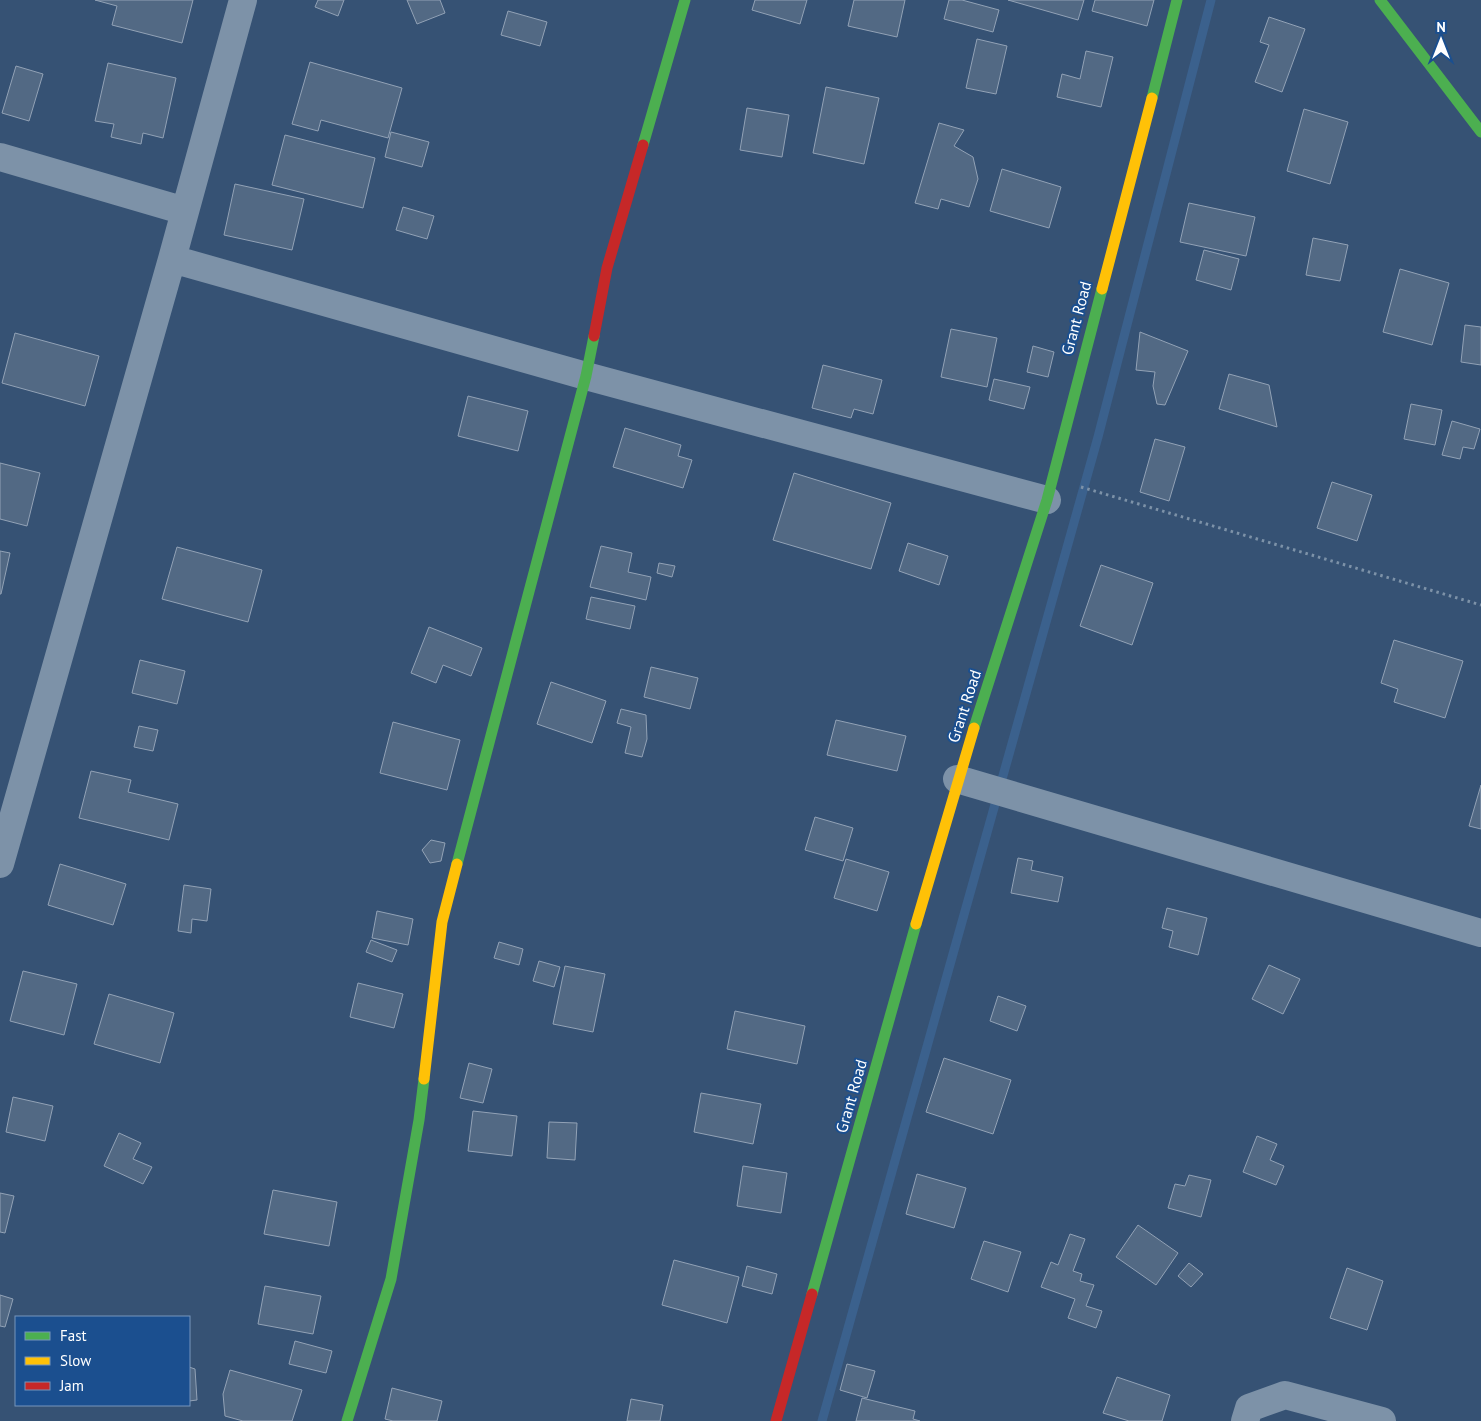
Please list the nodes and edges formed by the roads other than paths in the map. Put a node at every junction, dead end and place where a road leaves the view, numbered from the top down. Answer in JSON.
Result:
{"nodes":[{"id":1,"x":243,"y":0,"type":"edge"},
{"id":2,"x":685,"y":0,"type":"edge"},
{"id":3,"x":1177,"y":0,"type":"edge"},
{"id":4,"x":1380,"y":0,"type":"edge"},
{"id":5,"x":1481,"y":132,"type":"edge"},
{"id":6,"x":0,"y":157,"type":"edge"},
{"id":7,"x":185,"y":211,"type":"junction"},
{"id":8,"x":172,"y":259,"type":"junction"},
{"id":9,"x":586,"y":376,"type":"junction"},
{"id":10,"x":1049,"y":489,"type":"junction"},
{"id":11,"x":958,"y":779,"type":"junction"},
{"id":12,"x":0,"y":864,"type":"edge"},
{"id":13,"x":1481,"y":933,"type":"edge"},
{"id":14,"x":347,"y":1421,"type":"edge"},
{"id":15,"x":776,"y":1421,"type":"edge"},
{"id":16,"x":1245,"y":1421,"type":"edge"},
{"id":17,"x":1382,"y":1421,"type":"edge"}],
"edges":[{"from":1,"to":7,"type":"street"},
{"from":2,"to":9,"type":"street"},
{"from":3,"to":10,"type":"street","name":"Grant Road"},
{"from":4,"to":5,"type":"street"},
{"from":6,"to":7,"type":"street"},
{"from":7,"to":8,"type":"street"},
{"from":8,"to":9,"type":"street"},
{"from":8,"to":12,"type":"street"},
{"from":9,"to":10,"type":"street"},
{"from":9,"to":14,"type":"street"},
{"from":10,"to":11,"type":"street","name":"Grant Road"},
{"from":11,"to":13,"type":"street"},
{"from":11,"to":15,"type":"street","name":"Grant Road"},
{"from":16,"to":17,"type":"street"}]}
